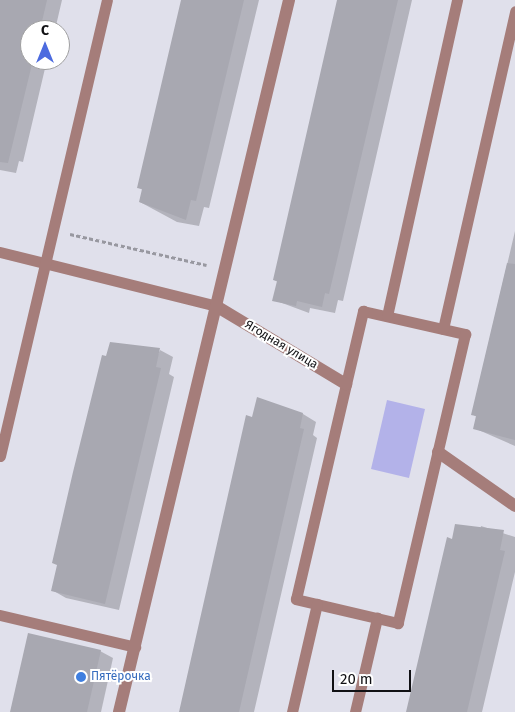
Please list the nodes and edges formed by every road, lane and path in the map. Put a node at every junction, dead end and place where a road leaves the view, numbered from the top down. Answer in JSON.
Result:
{"nodes":[{"id":1,"x":106,"y":0,"type":"edge"},
{"id":2,"x":289,"y":0,"type":"edge"},
{"id":3,"x":457,"y":0,"type":"edge"},
{"id":4,"x":515,"y":11,"type":"edge"},
{"id":5,"x":54,"y":230,"type":"junction"},
{"id":6,"x":0,"y":252,"type":"edge"},
{"id":7,"x":47,"y":264,"type":"junction"},
{"id":8,"x":224,"y":269,"type":"junction"},
{"id":9,"x":216,"y":306,"type":"junction"},
{"id":10,"x":387,"y":316,"type":"junction"},
{"id":11,"x":443,"y":329,"type":"junction"},
{"id":12,"x":346,"y":384,"type":"junction"},
{"id":13,"x":438,"y":452,"type":"junction"},
{"id":14,"x":0,"y":456,"type":"edge"},
{"id":15,"x":515,"y":506,"type":"edge"},
{"id":16,"x":317,"y":604,"type":"junction"},
{"id":17,"x":0,"y":615,"type":"edge"},
{"id":18,"x":377,"y":618,"type":"junction"},
{"id":19,"x":135,"y":647,"type":"junction"},
{"id":20,"x":119,"y":712,"type":"edge"},
{"id":21,"x":292,"y":712,"type":"edge"},
{"id":22,"x":355,"y":712,"type":"edge"}],
"edges":[{"from":1,"to":5,"type":"lane"},
{"from":2,"to":8,"type":"street"},
{"from":3,"to":10,"type":"lane"},
{"from":4,"to":11,"type":"lane"},
{"from":5,"to":7,"type":"lane"},
{"from":5,"to":8,"type":"path"},
{"from":6,"to":7,"type":"lane"},
{"from":7,"to":9,"type":"lane"},
{"from":7,"to":14,"type":"lane"},
{"from":8,"to":9,"type":"street"},
{"from":9,"to":12,"type":"street","name":"Ягодная улица"},
{"from":9,"to":19,"type":"street"},
{"from":10,"to":11,"type":"lane"},
{"from":10,"to":12,"type":"lane"},
{"from":11,"to":13,"type":"lane"},
{"from":12,"to":16,"type":"lane"},
{"from":13,"to":15,"type":"street"},
{"from":13,"to":18,"type":"lane"},
{"from":16,"to":18,"type":"lane"},
{"from":16,"to":21,"type":"lane"},
{"from":17,"to":19,"type":"lane"},
{"from":18,"to":22,"type":"lane"},
{"from":19,"to":20,"type":"street"}]}
